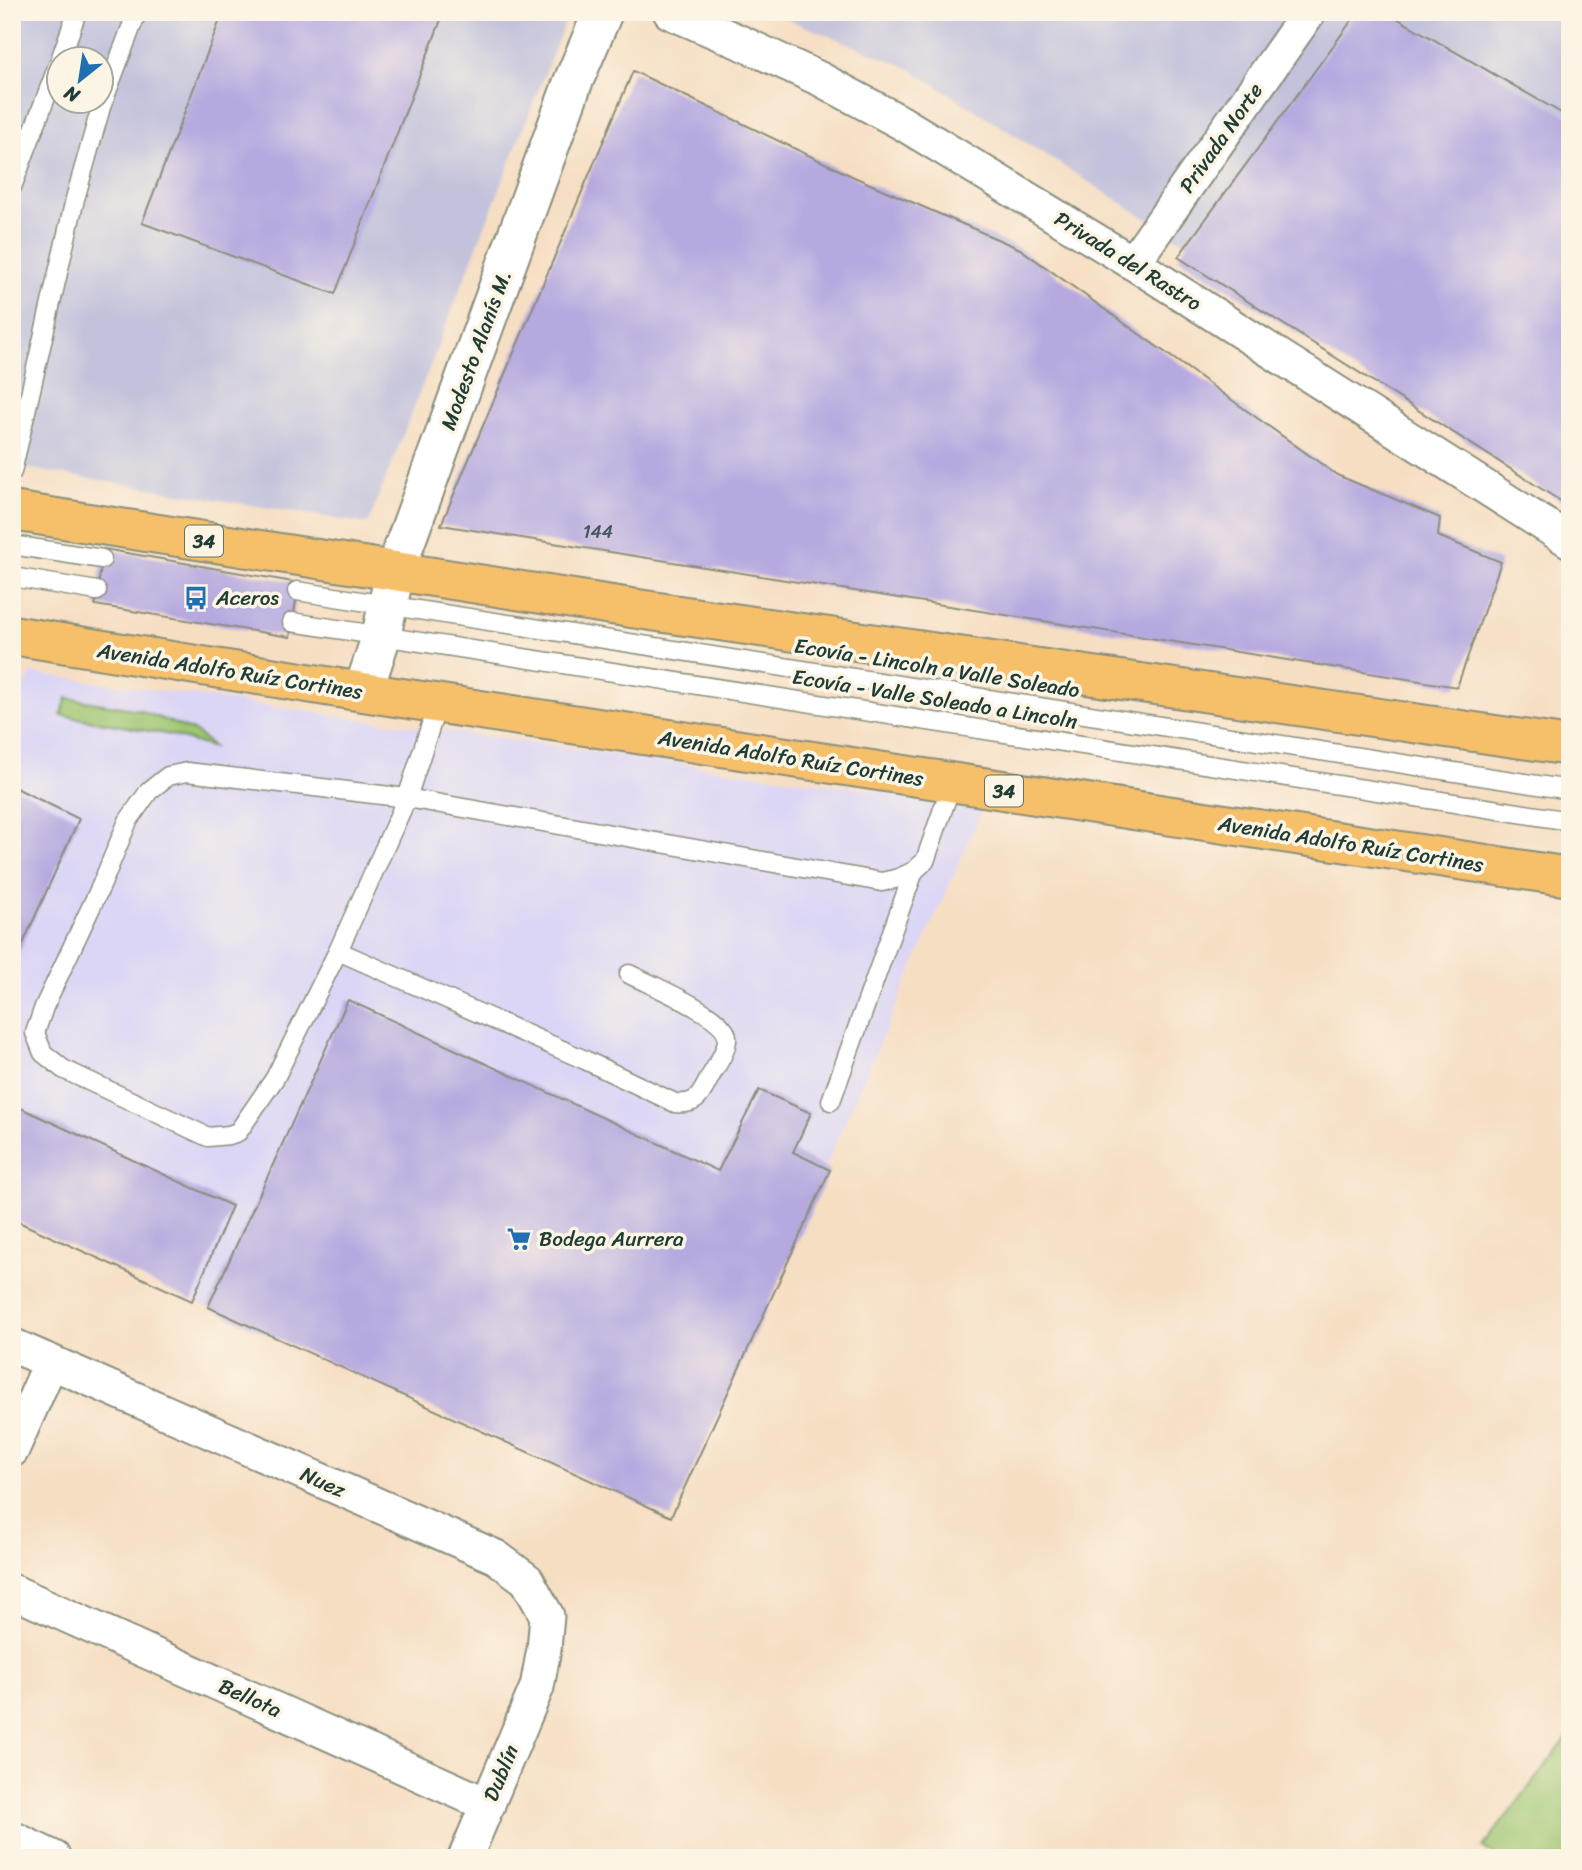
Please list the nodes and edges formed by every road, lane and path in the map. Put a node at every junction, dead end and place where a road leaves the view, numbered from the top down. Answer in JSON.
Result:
{"nodes":[{"id":1,"x":78,"y":12,"type":"edge"},
{"id":2,"x":137,"y":12,"type":"edge"},
{"id":3,"x":603,"y":12,"type":"edge"},
{"id":4,"x":670,"y":12,"type":"edge"},
{"id":5,"x":1309,"y":12,"type":"edge"},
{"id":6,"x":65,"y":46,"type":"edge"},
{"id":7,"x":46,"y":97,"type":"edge"},
{"id":8,"x":12,"y":187,"type":"edge"},
{"id":9,"x":1133,"y":263,"type":"junction"},
{"id":10,"x":12,"y":472,"type":"edge"},
{"id":11,"x":12,"y":511,"type":"edge"},
{"id":12,"x":1570,"y":541,"type":"edge"},
{"id":13,"x":12,"y":545,"type":"edge"},
{"id":14,"x":102,"y":559,"type":"dead end"},
{"id":15,"x":12,"y":577,"type":"edge"},
{"id":16,"x":97,"y":591,"type":"dead end"},
{"id":17,"x":297,"y":592,"type":"dead end"},
{"id":18,"x":388,"y":605,"type":"junction"},
{"id":19,"x":292,"y":622,"type":"dead end"},
{"id":20,"x":12,"y":635,"type":"edge"},
{"id":21,"x":363,"y":692,"type":"junction"},
{"id":22,"x":438,"y":703,"type":"junction"},
{"id":23,"x":1570,"y":746,"type":"edge"},
{"id":24,"x":952,"y":783,"type":"junction"},
{"id":25,"x":1570,"y":790,"type":"edge"},
{"id":26,"x":407,"y":798,"type":"junction"},
{"id":27,"x":1570,"y":821,"type":"edge"},
{"id":28,"x":914,"y":871,"type":"junction"},
{"id":29,"x":1570,"y":877,"type":"edge"},
{"id":30,"x":338,"y":951,"type":"junction"},
{"id":31,"x":629,"y":974,"type":"dead end"},
{"id":32,"x":831,"y":1101,"type":"dead end"},
{"id":33,"x":12,"y":1345,"type":"edge"},
{"id":34,"x":51,"y":1362,"type":"junction"},
{"id":35,"x":12,"y":1450,"type":"edge"},
{"id":36,"x":12,"y":1591,"type":"edge"},
{"id":37,"x":537,"y":1687,"type":"joint"},
{"id":38,"x":488,"y":1805,"type":"junction"},
{"id":39,"x":12,"y":1838,"type":"edge"},
{"id":40,"x":54,"y":1858,"type":"edge"},
{"id":41,"x":465,"y":1858,"type":"edge"}],
"edges":[{"from":1,"to":6,"type":"lane"},
{"from":2,"to":10,"type":"lane"},
{"from":3,"to":18,"type":"street","name":"Modesto Alanís M."},
{"from":4,"to":9,"type":"street","name":"Privada del Rastro"},
{"from":5,"to":9,"type":"street","name":"Privada Norte"},
{"from":7,"to":8,"type":"lane"},
{"from":9,"to":12,"type":"street","name":"Privada del Rastro"},
{"from":11,"to":18,"type":"main road","number":"34"},
{"from":13,"to":14,"type":"lane"},
{"from":15,"to":16,"type":"lane"},
{"from":17,"to":18,"type":"lane","name":"Ecovía - Lincoln a Valle Soleado"},
{"from":18,"to":19,"type":"lane","name":"Ecovía - Valle Soleado a Lincoln"},
{"from":18,"to":21,"type":"street","name":"Modesto Alanís M."},
{"from":18,"to":23,"type":"main road","number":"34"},
{"from":18,"to":25,"type":"lane","name":"Ecovía - Lincoln a Valle Soleado"},
{"from":18,"to":27,"type":"lane","name":"Ecovía - Valle Soleado a Lincoln"},
{"from":20,"to":21,"type":"main road","name":"Avenida Adolfo Ruíz Cortines","number":"34"},
{"from":21,"to":22,"type":"main road","name":"Avenida Adolfo Ruíz Cortines","number":"34"},
{"from":22,"to":24,"type":"main road","name":"Avenida Adolfo Ruíz Cortines","number":"34"},
{"from":22,"to":26,"type":"lane"},
{"from":24,"to":28,"type":"lane"},
{"from":24,"to":29,"type":"main road","name":"Avenida Adolfo Ruíz Cortines","number":"34"},
{"from":26,"to":28,"type":"lane"},
{"from":26,"to":30,"type":"lane"},
{"from":26,"to":30,"type":"lane"},
{"from":28,"to":32,"type":"lane"},
{"from":30,"to":31,"type":"lane"},
{"from":33,"to":34,"type":"street","name":"Nuez"},
{"from":34,"to":35,"type":"street"},
{"from":34,"to":37,"type":"street","name":"Nuez"},
{"from":36,"to":38,"type":"street","name":"Bellota"},
{"from":37,"to":38,"type":"street","name":"Dublín"},
{"from":38,"to":41,"type":"street","name":"Dublín"},
{"from":39,"to":40,"type":"street"}]}
